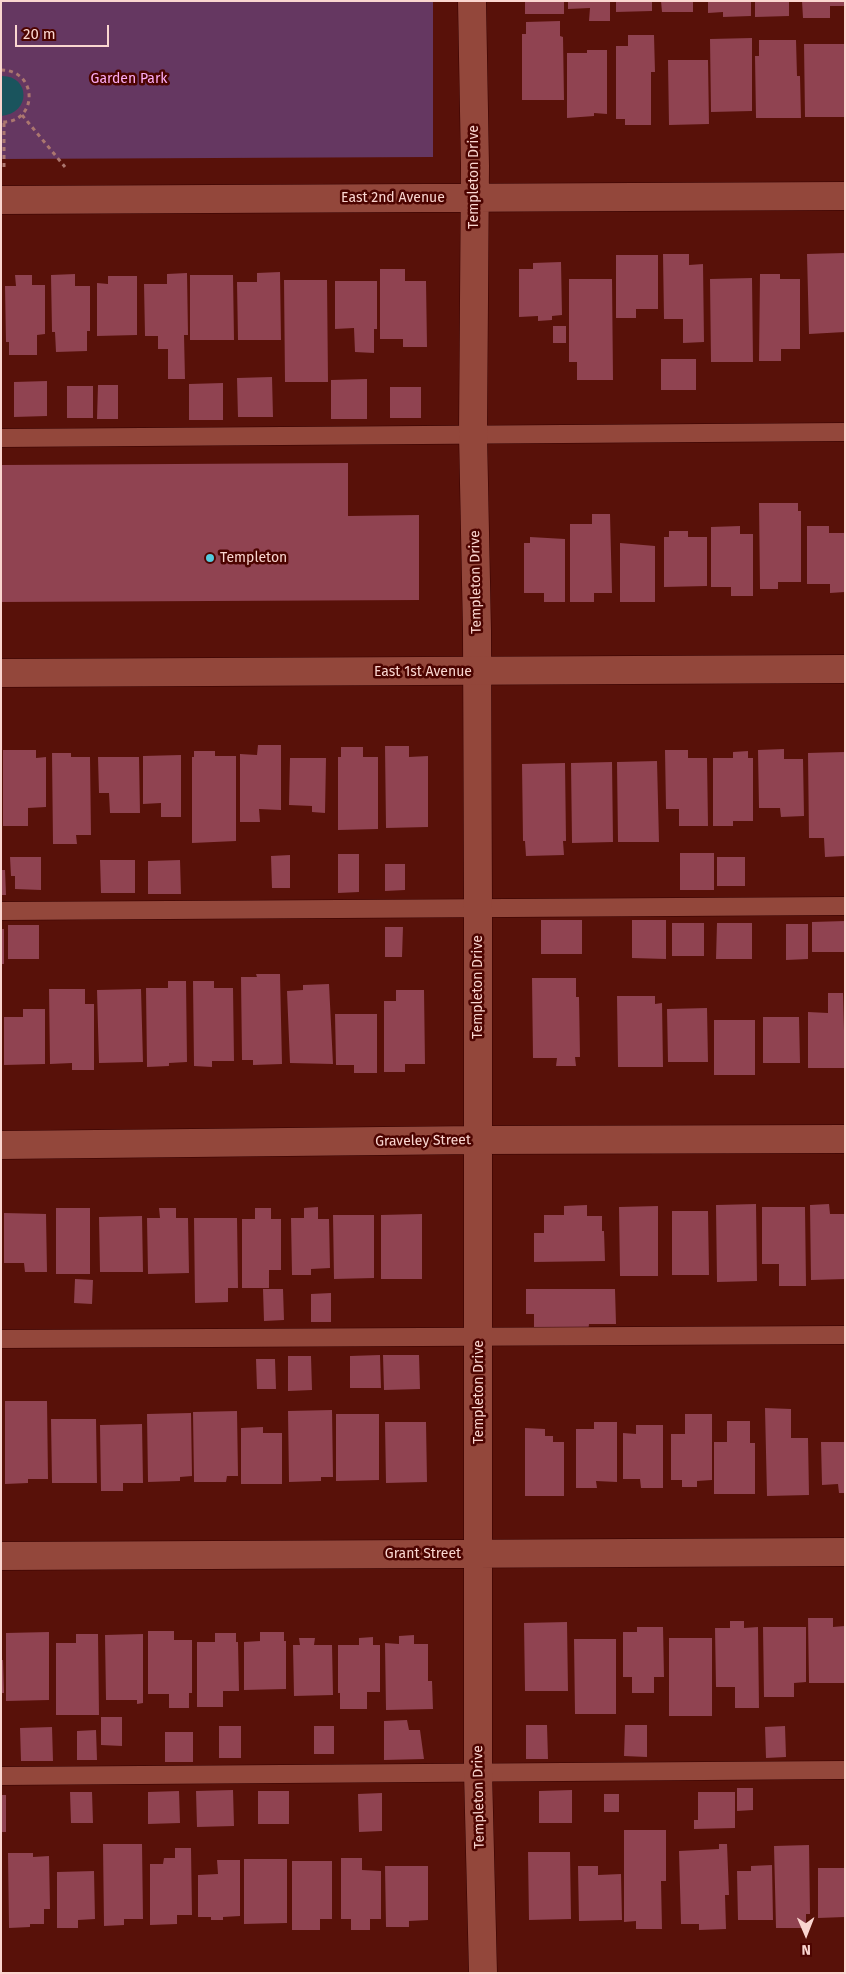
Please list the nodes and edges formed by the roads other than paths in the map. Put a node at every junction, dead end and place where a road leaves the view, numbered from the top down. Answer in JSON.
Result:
{"nodes":[{"id":1,"x":472,"y":1,"type":"edge"},
{"id":2,"x":845,"y":196,"type":"edge"},
{"id":3,"x":475,"y":198,"type":"junction"},
{"id":4,"x":1,"y":200,"type":"edge"},
{"id":5,"x":845,"y":432,"type":"edge"},
{"id":6,"x":472,"y":434,"type":"junction"},
{"id":7,"x":1,"y":438,"type":"edge"},
{"id":8,"x":845,"y":669,"type":"edge"},
{"id":9,"x":477,"y":672,"type":"junction"},
{"id":10,"x":1,"y":673,"type":"edge"},
{"id":11,"x":845,"y":906,"type":"edge"},
{"id":12,"x":478,"y":908,"type":"junction"},
{"id":13,"x":1,"y":911,"type":"edge"},
{"id":14,"x":845,"y":1139,"type":"edge"},
{"id":15,"x":478,"y":1140,"type":"junction"},
{"id":16,"x":1,"y":1145,"type":"edge"},
{"id":17,"x":845,"y":1335,"type":"edge"},
{"id":18,"x":479,"y":1337,"type":"junction"},
{"id":19,"x":1,"y":1339,"type":"edge"},
{"id":20,"x":845,"y":1552,"type":"edge"},
{"id":21,"x":479,"y":1554,"type":"junction"},
{"id":22,"x":1,"y":1556,"type":"edge"},
{"id":23,"x":845,"y":1770,"type":"edge"},
{"id":24,"x":478,"y":1772,"type":"junction"},
{"id":25,"x":1,"y":1776,"type":"edge"},
{"id":26,"x":483,"y":1973,"type":"edge"}],
"edges":[{"from":1,"to":3,"type":"street","name":"Templeton Drive"},
{"from":2,"to":3,"type":"street","name":"East 2nd Avenue"},
{"from":3,"to":4,"type":"street","name":"East 2nd Avenue"},
{"from":3,"to":6,"type":"street","name":"Templeton Drive"},
{"from":5,"to":6,"type":"lane"},
{"from":6,"to":7,"type":"lane"},
{"from":6,"to":9,"type":"street","name":"Templeton Drive"},
{"from":8,"to":9,"type":"street","name":"East 1st Avenue"},
{"from":9,"to":10,"type":"street","name":"East 1st Avenue"},
{"from":9,"to":12,"type":"street","name":"Templeton Drive"},
{"from":11,"to":12,"type":"lane"},
{"from":12,"to":13,"type":"lane"},
{"from":12,"to":15,"type":"street","name":"Templeton Drive"},
{"from":14,"to":15,"type":"street","name":"Graveley Street"},
{"from":15,"to":16,"type":"street","name":"Graveley Street"},
{"from":15,"to":18,"type":"street","name":"Templeton Drive"},
{"from":17,"to":18,"type":"lane"},
{"from":18,"to":19,"type":"lane"},
{"from":18,"to":21,"type":"street","name":"Templeton Drive"},
{"from":20,"to":21,"type":"street","name":"Grant Street"},
{"from":21,"to":22,"type":"street","name":"Grant Street"},
{"from":21,"to":24,"type":"street","name":"Templeton Drive"},
{"from":23,"to":24,"type":"lane"},
{"from":24,"to":25,"type":"lane"},
{"from":24,"to":26,"type":"street","name":"Templeton Drive"}]}
